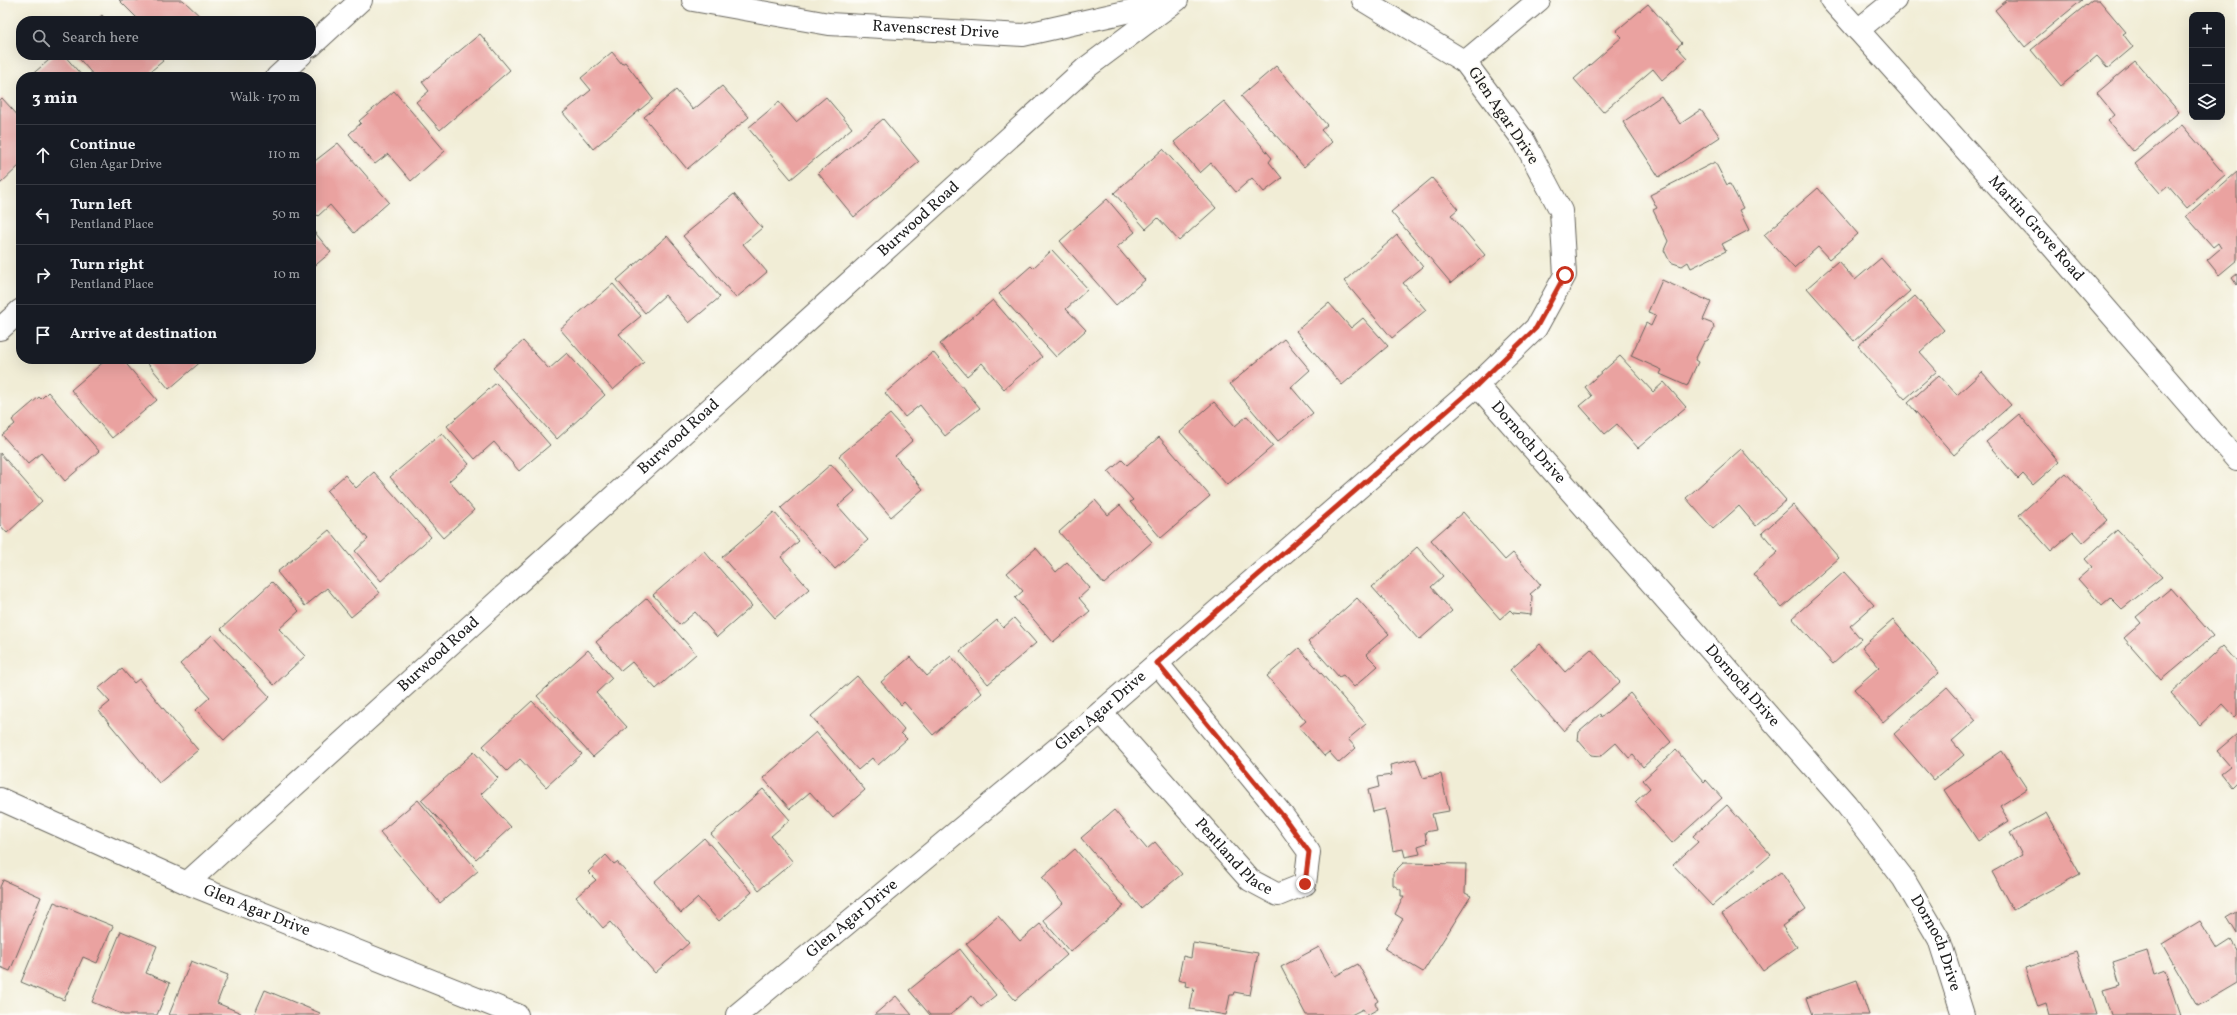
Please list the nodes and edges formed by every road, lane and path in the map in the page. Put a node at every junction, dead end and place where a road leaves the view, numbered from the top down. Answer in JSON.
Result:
{"nodes":[{"id":1,"x":361,"y":0,"type":"edge"},
{"id":2,"x":693,"y":0,"type":"edge"},
{"id":3,"x":1177,"y":0,"type":"edge"},
{"id":4,"x":1363,"y":0,"type":"edge"},
{"id":5,"x":1539,"y":0,"type":"edge"},
{"id":6,"x":1831,"y":0,"type":"edge"},
{"id":7,"x":1896,"y":0,"type":"edge"},
{"id":8,"x":1858,"y":30,"type":"junction"},
{"id":9,"x":316,"y":41,"type":"edge"},
{"id":10,"x":296,"y":60,"type":"edge"},
{"id":11,"x":1465,"y":62,"type":"junction"},
{"id":12,"x":282,"y":72,"type":"edge"},
{"id":13,"x":16,"y":315,"type":"edge"},
{"id":14,"x":0,"y":329,"type":"edge"},
{"id":15,"x":1477,"y":385,"type":"junction"},
{"id":16,"x":2237,"y":460,"type":"edge"},
{"id":17,"x":1157,"y":663,"type":"junction"},
{"id":18,"x":1101,"y":712,"type":"junction"},
{"id":19,"x":0,"y":799,"type":"edge"},
{"id":20,"x":187,"y":883,"type":"junction"},
{"id":21,"x":517,"y":1015,"type":"edge"},
{"id":22,"x":737,"y":1015,"type":"edge"},
{"id":23,"x":1963,"y":1015,"type":"edge"}],
"edges":[{"from":1,"to":9,"type":"street"},
{"from":2,"to":3,"type":"street","name":"Ravenscrest Drive"},
{"from":3,"to":20,"type":"street","name":"Burwood Road"},
{"from":4,"to":11,"type":"street"},
{"from":5,"to":11,"type":"street"},
{"from":6,"to":8,"type":"street","name":"Martin Grove Road"},
{"from":7,"to":8,"type":"street"},
{"from":8,"to":16,"type":"street","name":"Martin Grove Road"},
{"from":10,"to":12,"type":"street"},
{"from":11,"to":15,"type":"street","name":"Glen Agar Drive"},
{"from":13,"to":14,"type":"street"},
{"from":15,"to":17,"type":"street","name":"Glen Agar Drive"},
{"from":15,"to":23,"type":"street","name":"Dornoch Drive"},
{"from":17,"to":18,"type":"street","name":"Glen Agar Drive"},
{"from":17,"to":18,"type":"street","name":"Pentland Place"},
{"from":18,"to":22,"type":"street","name":"Glen Agar Drive"},
{"from":19,"to":20,"type":"street","name":"Glen Agar Drive"},
{"from":20,"to":21,"type":"street","name":"Glen Agar Drive"}]}
